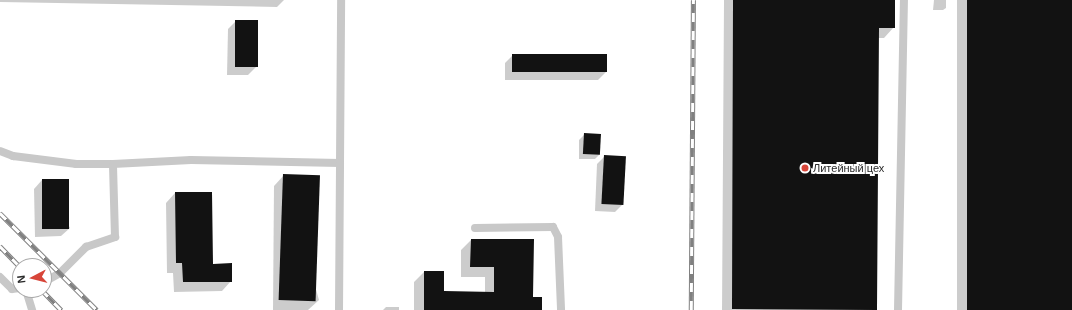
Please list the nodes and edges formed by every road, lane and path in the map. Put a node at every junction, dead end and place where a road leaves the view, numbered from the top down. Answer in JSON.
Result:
{"nodes":[{"id":1,"x":341,"y":0,"type":"edge"},
{"id":2,"x":904,"y":0,"type":"edge"},
{"id":3,"x":0,"y":151,"type":"edge"},
{"id":4,"x":340,"y":163,"type":"junction"},
{"id":5,"x":113,"y":164,"type":"junction"},
{"id":6,"x":475,"y":228,"type":"dead end"},
{"id":7,"x":0,"y":277,"type":"edge"},
{"id":8,"x":52,"y":278,"type":"edge"},
{"id":9,"x":12,"y":289,"type":"edge"},
{"id":10,"x":28,"y":298,"type":"edge"},
{"id":11,"x":32,"y":310,"type":"edge"},
{"id":12,"x":340,"y":310,"type":"edge"},
{"id":13,"x":561,"y":310,"type":"edge"},
{"id":14,"x":898,"y":310,"type":"edge"}],
"edges":[{"from":1,"to":4,"type":"lane"},
{"from":2,"to":14,"type":"lane"},
{"from":3,"to":5,"type":"lane"},
{"from":4,"to":5,"type":"lane"},
{"from":4,"to":12,"type":"lane"},
{"from":5,"to":8,"type":"lane"},
{"from":6,"to":13,"type":"lane"},
{"from":7,"to":9,"type":"lane"},
{"from":10,"to":11,"type":"lane"}]}
